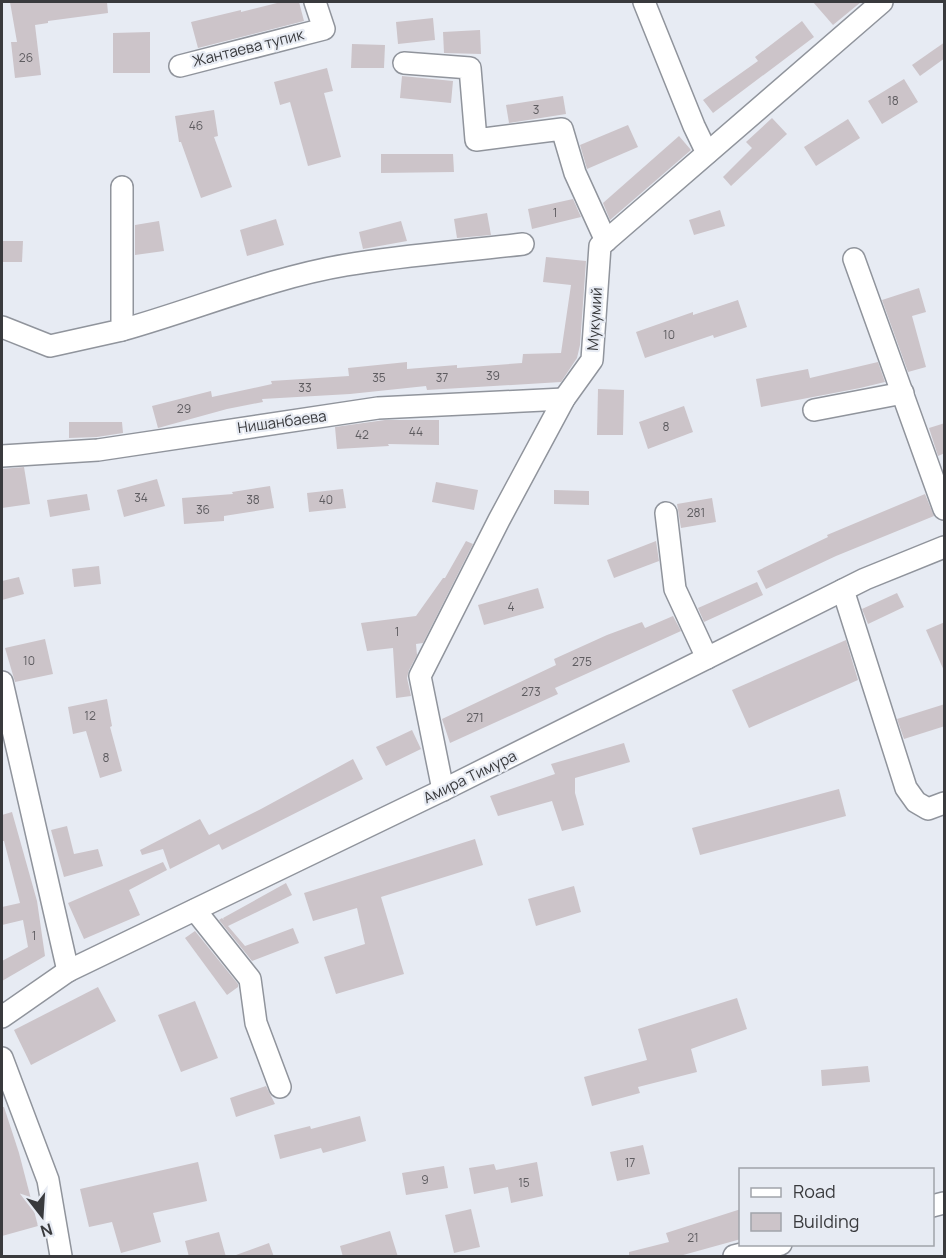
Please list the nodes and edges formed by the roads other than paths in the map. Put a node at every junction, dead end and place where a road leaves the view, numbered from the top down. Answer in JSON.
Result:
{"nodes":[{"id":1,"x":315,"y":2,"type":"edge"},
{"id":2,"x":644,"y":2,"type":"edge"},
{"id":3,"x":882,"y":2,"type":"edge"},
{"id":4,"x":404,"y":63,"type":"dead end"},
{"id":5,"x":180,"y":66,"type":"dead end"},
{"id":6,"x":707,"y":153,"type":"junction"},
{"id":7,"x":122,"y":187,"type":"dead end"},
{"id":8,"x":606,"y":241,"type":"junction"},
{"id":9,"x":522,"y":244,"type":"dead end"},
{"id":10,"x":854,"y":259,"type":"dead end"},
{"id":11,"x":2,"y":327,"type":"edge"},
{"id":12,"x":122,"y":330,"type":"junction"},
{"id":13,"x":903,"y":393,"type":"junction"},
{"id":14,"x":564,"y":399,"type":"junction"},
{"id":15,"x":813,"y":410,"type":"dead end"},
{"id":16,"x":2,"y":456,"type":"edge"},
{"id":17,"x":945,"y":509,"type":"edge"},
{"id":18,"x":666,"y":513,"type":"dead end"},
{"id":19,"x":945,"y":547,"type":"edge"},
{"id":20,"x":843,"y":590,"type":"junction"},
{"id":21,"x":707,"y":658,"type":"junction"},
{"id":22,"x":2,"y":682,"type":"edge"},
{"id":23,"x":443,"y":790,"type":"junction"},
{"id":24,"x":945,"y":803,"type":"edge"},
{"id":25,"x":195,"y":910,"type":"junction"},
{"id":26,"x":68,"y":971,"type":"junction"},
{"id":27,"x":2,"y":1017,"type":"edge"},
{"id":28,"x":2,"y":1058,"type":"edge"},
{"id":29,"x":280,"y":1087,"type":"dead end"},
{"id":30,"x":777,"y":1246,"type":"edge"},
{"id":31,"x":60,"y":1257,"type":"edge"},
{"id":32,"x":734,"y":1257,"type":"edge"}],
"edges":[{"from":1,"to":5,"type":"street","name":"Жантаева тупик"},
{"from":2,"to":6,"type":"street"},
{"from":3,"to":6,"type":"street"},
{"from":4,"to":8,"type":"street"},
{"from":6,"to":8,"type":"street"},
{"from":7,"to":12,"type":"street"},
{"from":8,"to":14,"type":"street","name":"Мукумий"},
{"from":9,"to":12,"type":"street"},
{"from":10,"to":13,"type":"street"},
{"from":11,"to":12,"type":"street"},
{"from":13,"to":15,"type":"street"},
{"from":13,"to":17,"type":"street"},
{"from":14,"to":16,"type":"street","name":"Нишанбаева"},
{"from":14,"to":23,"type":"street","name":"Мукумий"},
{"from":18,"to":21,"type":"street"},
{"from":19,"to":20,"type":"street","name":"Амира Тимура"},
{"from":20,"to":21,"type":"street","name":"Амира Тимура"},
{"from":20,"to":24,"type":"street"},
{"from":21,"to":23,"type":"street","name":"Амира Тимура"},
{"from":22,"to":26,"type":"street"},
{"from":23,"to":25,"type":"street","name":"Амира Тимура"},
{"from":25,"to":26,"type":"street","name":"Амира Тимура"},
{"from":25,"to":29,"type":"street"},
{"from":26,"to":27,"type":"street","name":"Амира Тимура"},
{"from":28,"to":31,"type":"street"},
{"from":30,"to":32,"type":"street"}]}
